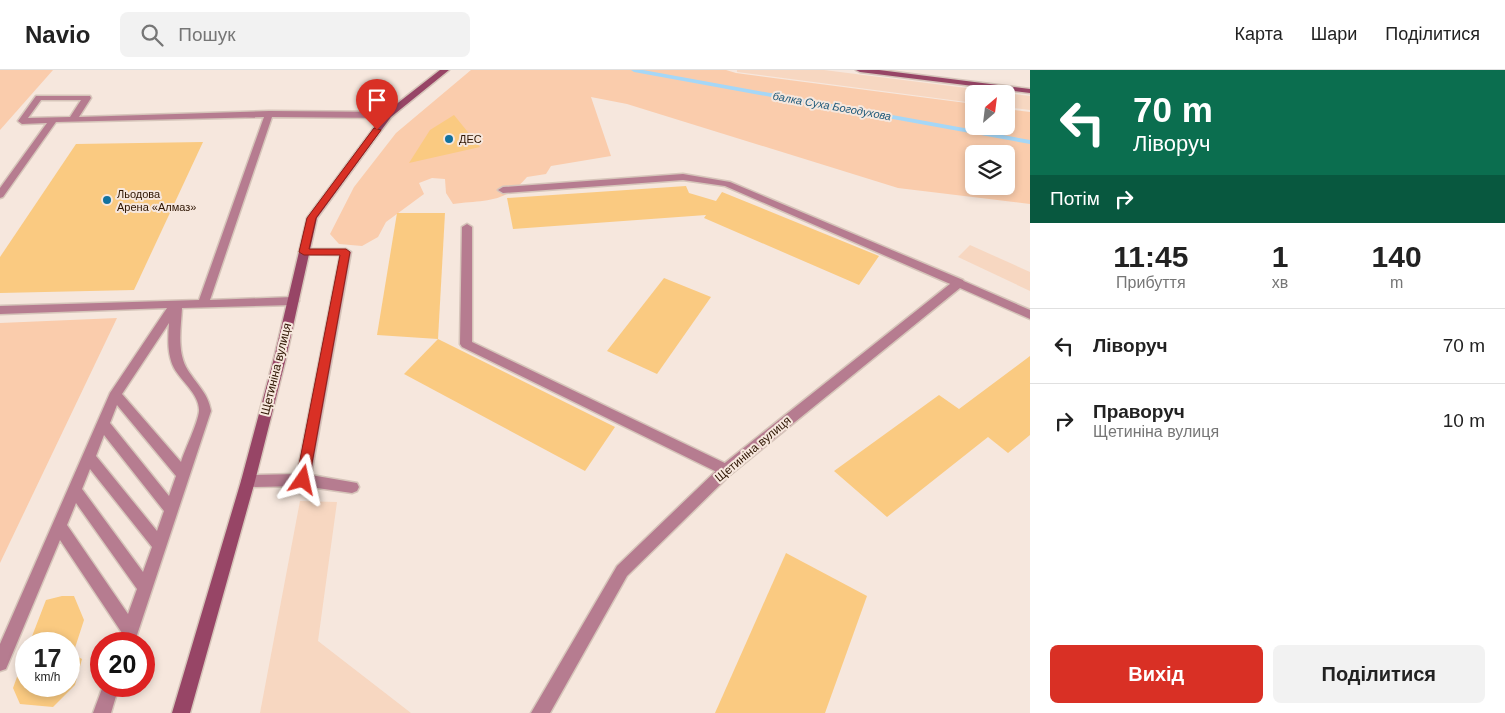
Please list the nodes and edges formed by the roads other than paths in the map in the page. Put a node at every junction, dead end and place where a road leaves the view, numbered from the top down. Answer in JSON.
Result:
{"nodes":[{"id":1,"x":445,"y":70,"type":"edge"},
{"id":2,"x":860,"y":70,"type":"edge"},
{"id":3,"x":1030,"y":91,"type":"edge"},
{"id":4,"x":269,"y":114,"type":"junction"},
{"id":5,"x":388,"y":115,"type":"junction"},
{"id":6,"x":73,"y":119,"type":"junction"},
{"id":7,"x":53,"y":120,"type":"junction"},
{"id":8,"x":503,"y":190,"type":"dead end"},
{"id":9,"x":0,"y":195,"type":"edge"},
{"id":10,"x":467,"y":227,"type":"dead end"},
{"id":11,"x":304,"y":252,"type":"junction"},
{"id":12,"x":959,"y":283,"type":"junction"},
{"id":13,"x":293,"y":301,"type":"junction"},
{"id":14,"x":176,"y":304,"type":"junction"},
{"id":15,"x":203,"y":304,"type":"junction"},
{"id":16,"x":0,"y":310,"type":"edge"},
{"id":17,"x":1030,"y":315,"type":"edge"},
{"id":18,"x":116,"y":395,"type":"junction"},
{"id":19,"x":102,"y":424,"type":"junction"},
{"id":20,"x":88,"y":456,"type":"junction"},
{"id":21,"x":726,"y":470,"type":"junction"},
{"id":22,"x":183,"y":474,"type":"junction"},
{"id":23,"x":303,"y":480,"type":"junction"},
{"id":24,"x":248,"y":481,"type":"junction"},
{"id":25,"x":352,"y":487,"type":"dead end"},
{"id":26,"x":74,"y":489,"type":"junction"},
{"id":27,"x":171,"y":510,"type":"junction"},
{"id":28,"x":59,"y":526,"type":"junction"},
{"id":29,"x":159,"y":545,"type":"junction"},
{"id":30,"x":145,"y":587,"type":"junction"},
{"id":31,"x":125,"y":632,"type":"edge"},
{"id":32,"x":130,"y":632,"type":"edge"},
{"id":33,"x":0,"y":663,"type":"edge"},
{"id":34,"x":107,"y":697,"type":"edge"},
{"id":35,"x":102,"y":713,"type":"edge"},
{"id":36,"x":182,"y":713,"type":"edge"},
{"id":37,"x":540,"y":713,"type":"edge"}],
"edges":[{"from":1,"to":5,"type":"street","name":"Щетиніна вулиця"},
{"from":2,"to":3,"type":"street"},
{"from":4,"to":5,"type":"street"},
{"from":4,"to":6,"type":"street"},
{"from":4,"to":15,"type":"street"},
{"from":5,"to":11,"type":"street","name":"Щетиніна вулиця"},
{"from":6,"to":7,"type":"street"},
{"from":6,"to":7,"type":"street"},
{"from":7,"to":9,"type":"street"},
{"from":8,"to":12,"type":"street"},
{"from":10,"to":21,"type":"street"},
{"from":11,"to":13,"type":"street","name":"Щетиніна вулиця"},
{"from":11,"to":23,"type":"street"},
{"from":12,"to":17,"type":"street"},
{"from":12,"to":21,"type":"street","name":"Щетиніна вулиця"},
{"from":13,"to":15,"type":"street"},
{"from":13,"to":24,"type":"street","name":"Щетиніна вулиця"},
{"from":14,"to":15,"type":"street"},
{"from":14,"to":16,"type":"street"},
{"from":14,"to":18,"type":"street"},
{"from":14,"to":22,"type":"street"},
{"from":18,"to":19,"type":"street"},
{"from":18,"to":22,"type":"street"},
{"from":19,"to":20,"type":"street"},
{"from":19,"to":27,"type":"street"},
{"from":20,"to":26,"type":"street"},
{"from":20,"to":29,"type":"street"},
{"from":21,"to":37,"type":"street","name":"Щетиніна вулиця"},
{"from":22,"to":27,"type":"street"},
{"from":23,"to":24,"type":"street"},
{"from":23,"to":25,"type":"street"},
{"from":24,"to":36,"type":"street","name":"Щетиніна вулиця"},
{"from":26,"to":28,"type":"street"},
{"from":26,"to":30,"type":"street"},
{"from":27,"to":29,"type":"street"},
{"from":28,"to":31,"type":"street"},
{"from":28,"to":33,"type":"street"},
{"from":29,"to":30,"type":"street"},
{"from":30,"to":32,"type":"street"},
{"from":34,"to":35,"type":"street"}]}
